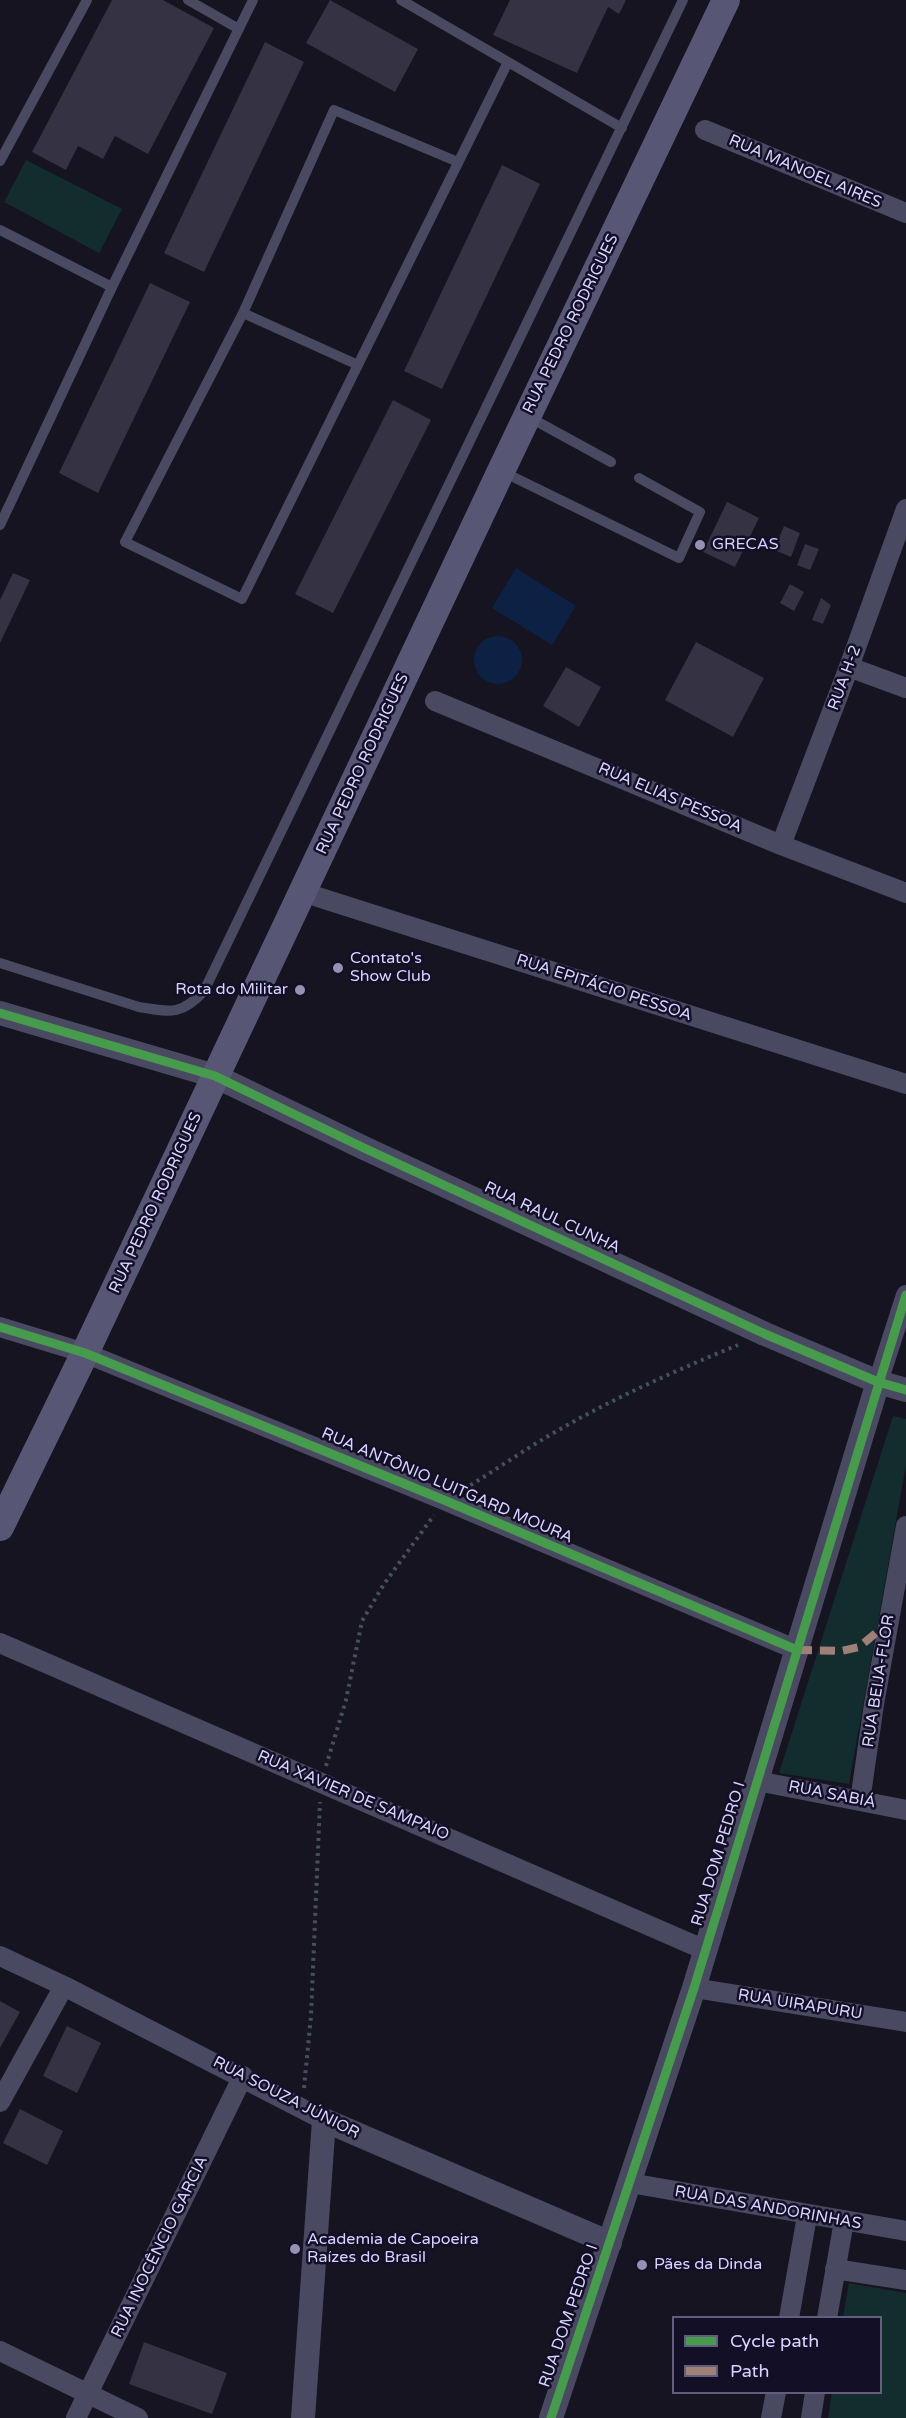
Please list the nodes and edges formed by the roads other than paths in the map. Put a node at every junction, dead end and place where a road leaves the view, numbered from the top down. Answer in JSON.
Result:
{"nodes":[{"id":1,"x":87,"y":0,"type":"edge"},
{"id":2,"x":188,"y":0,"type":"edge"},
{"id":3,"x":253,"y":0,"type":"edge"},
{"id":4,"x":401,"y":0,"type":"edge"},
{"id":5,"x":682,"y":0,"type":"edge"},
{"id":6,"x":726,"y":0,"type":"edge"},
{"id":7,"x":239,"y":28,"type":"junction"},
{"id":8,"x":508,"y":62,"type":"junction"},
{"id":9,"x":622,"y":128,"type":"junction"},
{"id":10,"x":705,"y":130,"type":"dead end"},
{"id":11,"x":0,"y":161,"type":"edge"},
{"id":12,"x":458,"y":162,"type":"junction"},
{"id":13,"x":906,"y":213,"type":"edge"},
{"id":14,"x":0,"y":230,"type":"edge"},
{"id":15,"x":112,"y":287,"type":"junction"},
{"id":16,"x":243,"y":313,"type":"junction"},
{"id":17,"x":358,"y":365,"type":"junction"},
{"id":18,"x":527,"y":416,"type":"junction"},
{"id":19,"x":611,"y":462,"type":"dead end"},
{"id":20,"x":501,"y":471,"type":"junction"},
{"id":21,"x":639,"y":478,"type":"dead end"},
{"id":22,"x":906,"y":509,"type":"edge"},
{"id":23,"x":0,"y":525,"type":"edge"},
{"id":24,"x":849,"y":667,"type":"junction"},
{"id":25,"x":906,"y":688,"type":"edge"},
{"id":26,"x":435,"y":701,"type":"dead end"},
{"id":27,"x":782,"y":845,"type":"junction"},
{"id":28,"x":302,"y":892,"type":"junction"},
{"id":29,"x":906,"y":893,"type":"edge"},
{"id":30,"x":0,"y":963,"type":"edge"},
{"id":31,"x":0,"y":1013,"type":"edge"},
{"id":32,"x":215,"y":1076,"type":"junction"},
{"id":33,"x":906,"y":1084,"type":"edge"},
{"id":34,"x":906,"y":1295,"type":"edge"},
{"id":35,"x":0,"y":1327,"type":"edge"},
{"id":36,"x":85,"y":1353,"type":"junction"},
{"id":37,"x":878,"y":1382,"type":"junction"},
{"id":38,"x":906,"y":1390,"type":"edge"},
{"id":39,"x":906,"y":1526,"type":"edge"},
{"id":40,"x":0,"y":1527,"type":"edge"},
{"id":41,"x":899,"y":1600,"type":"edge"},
{"id":42,"x":0,"y":1643,"type":"edge"},
{"id":43,"x":797,"y":1650,"type":"junction"},
{"id":44,"x":757,"y":1781,"type":"junction"},
{"id":45,"x":860,"y":1801,"type":"junction"},
{"id":46,"x":906,"y":1810,"type":"edge"},
{"id":47,"x":705,"y":1950,"type":"junction"},
{"id":48,"x":0,"y":1956,"type":"edge"},
{"id":49,"x":64,"y":1986,"type":"junction"},
{"id":50,"x":694,"y":1988,"type":"junction"},
{"id":51,"x":906,"y":2022,"type":"edge"},
{"id":52,"x":243,"y":2076,"type":"junction"},
{"id":53,"x":0,"y":2102,"type":"edge"},
{"id":54,"x":313,"y":2115,"type":"junction"},
{"id":55,"x":630,"y":2183,"type":"junction"},
{"id":56,"x":807,"y":2216,"type":"junction"},
{"id":57,"x":844,"y":2222,"type":"junction"},
{"id":58,"x":906,"y":2231,"type":"edge"},
{"id":59,"x":610,"y":2243,"type":"junction"},
{"id":60,"x":835,"y":2269,"type":"junction"},
{"id":61,"x":906,"y":2280,"type":"edge"},
{"id":62,"x":789,"y":2316,"type":"edge"},
{"id":63,"x":827,"y":2316,"type":"edge"},
{"id":64,"x":0,"y":2351,"type":"edge"},
{"id":65,"x":89,"y":2393,"type":"junction"},
{"id":66,"x":776,"y":2394,"type":"edge"},
{"id":67,"x":815,"y":2394,"type":"edge"},
{"id":68,"x":76,"y":2418,"type":"edge"},
{"id":69,"x":138,"y":2418,"type":"edge"},
{"id":70,"x":303,"y":2418,"type":"edge"},
{"id":71,"x":551,"y":2418,"type":"edge"},
{"id":72,"x":771,"y":2418,"type":"edge"},
{"id":73,"x":811,"y":2418,"type":"edge"}],
"edges":[{"from":1,"to":11,"type":"lane"},
{"from":2,"to":7,"type":"lane"},
{"from":3,"to":7,"type":"lane"},
{"from":4,"to":8,"type":"lane"},
{"from":5,"to":9,"type":"lane"},
{"from":6,"to":18,"type":"main road","name":"RUA PEDRO RODRIGUES"},
{"from":7,"to":15,"type":"lane"},
{"from":8,"to":9,"type":"lane"},
{"from":8,"to":12,"type":"lane"},
{"from":9,"to":30,"type":"lane"},
{"from":10,"to":13,"type":"street","name":"RUA MANOEL AIRES"},
{"from":12,"to":16,"type":"lane"},
{"from":12,"to":17,"type":"lane"},
{"from":14,"to":15,"type":"lane"},
{"from":15,"to":23,"type":"lane"},
{"from":16,"to":17,"type":"lane"},
{"from":16,"to":17,"type":"lane"},
{"from":18,"to":19,"type":"lane"},
{"from":18,"to":20,"type":"main road","name":"RUA PEDRO RODRIGUES"},
{"from":20,"to":21,"type":"lane"},
{"from":20,"to":28,"type":"main road","name":"RUA PEDRO RODRIGUES"},
{"from":22,"to":24,"type":"street","name":"RUA H-2"},
{"from":24,"to":25,"type":"street"},
{"from":24,"to":27,"type":"street","name":"RUA H-2"},
{"from":26,"to":27,"type":"street","name":"RUA ELIAS PESSOA"},
{"from":27,"to":29,"type":"street","name":"RUA ELIAS PESSOA"},
{"from":28,"to":32,"type":"main road","name":"RUA PEDRO RODRIGUES"},
{"from":28,"to":33,"type":"street","name":"RUA EPITÁCIO PESSOA"},
{"from":31,"to":32,"type":"street","name":"RUA RAUL CUNHA"},
{"from":32,"to":36,"type":"main road","name":"RUA PEDRO RODRIGUES"},
{"from":32,"to":37,"type":"street","name":"RUA RAUL CUNHA"},
{"from":34,"to":37,"type":"street","name":"RUA DOM PEDRO I"},
{"from":35,"to":36,"type":"street","name":"RUA ANTÔNIO LUITGARD MOURA"},
{"from":36,"to":40,"type":"main road","name":"RUA PEDRO RODRIGUES"},
{"from":36,"to":43,"type":"street","name":"RUA ANTÔNIO LUITGARD MOURA"},
{"from":37,"to":38,"type":"street","name":"RUA RAUL CUNHA"},
{"from":37,"to":43,"type":"street","name":"RUA DOM PEDRO I"},
{"from":39,"to":41,"type":"street","name":"RUA BEIJA-FLOR"},
{"from":41,"to":45,"type":"street","name":"RUA BEIJA-FLOR"},
{"from":42,"to":47,"type":"street","name":"RUA XAVIER DE SAMPAIO"},
{"from":43,"to":44,"type":"street","name":"RUA DOM PEDRO I"},
{"from":44,"to":45,"type":"street","name":"RUA SABIÁ"},
{"from":44,"to":47,"type":"street","name":"RUA DOM PEDRO I"},
{"from":45,"to":46,"type":"street","name":"RUA SABIÁ"},
{"from":47,"to":50,"type":"street","name":"RUA DOM PEDRO I"},
{"from":48,"to":49,"type":"street","name":"RUA SOUZA JÚNIOR"},
{"from":49,"to":52,"type":"street","name":"RUA SOUZA JÚNIOR"},
{"from":49,"to":53,"type":"street"},
{"from":50,"to":51,"type":"street","name":"RUA UIRAPURU"},
{"from":50,"to":55,"type":"street","name":"RUA DOM PEDRO I"},
{"from":52,"to":54,"type":"street","name":"RUA SOUZA JÚNIOR"},
{"from":52,"to":65,"type":"street","name":"RUA INOCÊNCIO GARCIA"},
{"from":54,"to":59,"type":"street","name":"RUA SOUZA JÚNIOR"},
{"from":54,"to":70,"type":"street"},
{"from":55,"to":56,"type":"street","name":"RUA DAS ANDORINHAS"},
{"from":55,"to":59,"type":"street","name":"RUA DOM PEDRO I"},
{"from":56,"to":57,"type":"street","name":"RUA DAS ANDORINHAS"},
{"from":56,"to":62,"type":"street"},
{"from":57,"to":58,"type":"street","name":"RUA DAS ANDORINHAS"},
{"from":57,"to":60,"type":"street"},
{"from":59,"to":71,"type":"street","name":"RUA DOM PEDRO I"},
{"from":60,"to":61,"type":"street"},
{"from":60,"to":63,"type":"street"},
{"from":64,"to":65,"type":"street"},
{"from":65,"to":68,"type":"street","name":"RUA INOCÊNCIO GARCIA"},
{"from":65,"to":69,"type":"street"},
{"from":66,"to":72,"type":"street"},
{"from":67,"to":73,"type":"street"}]}
